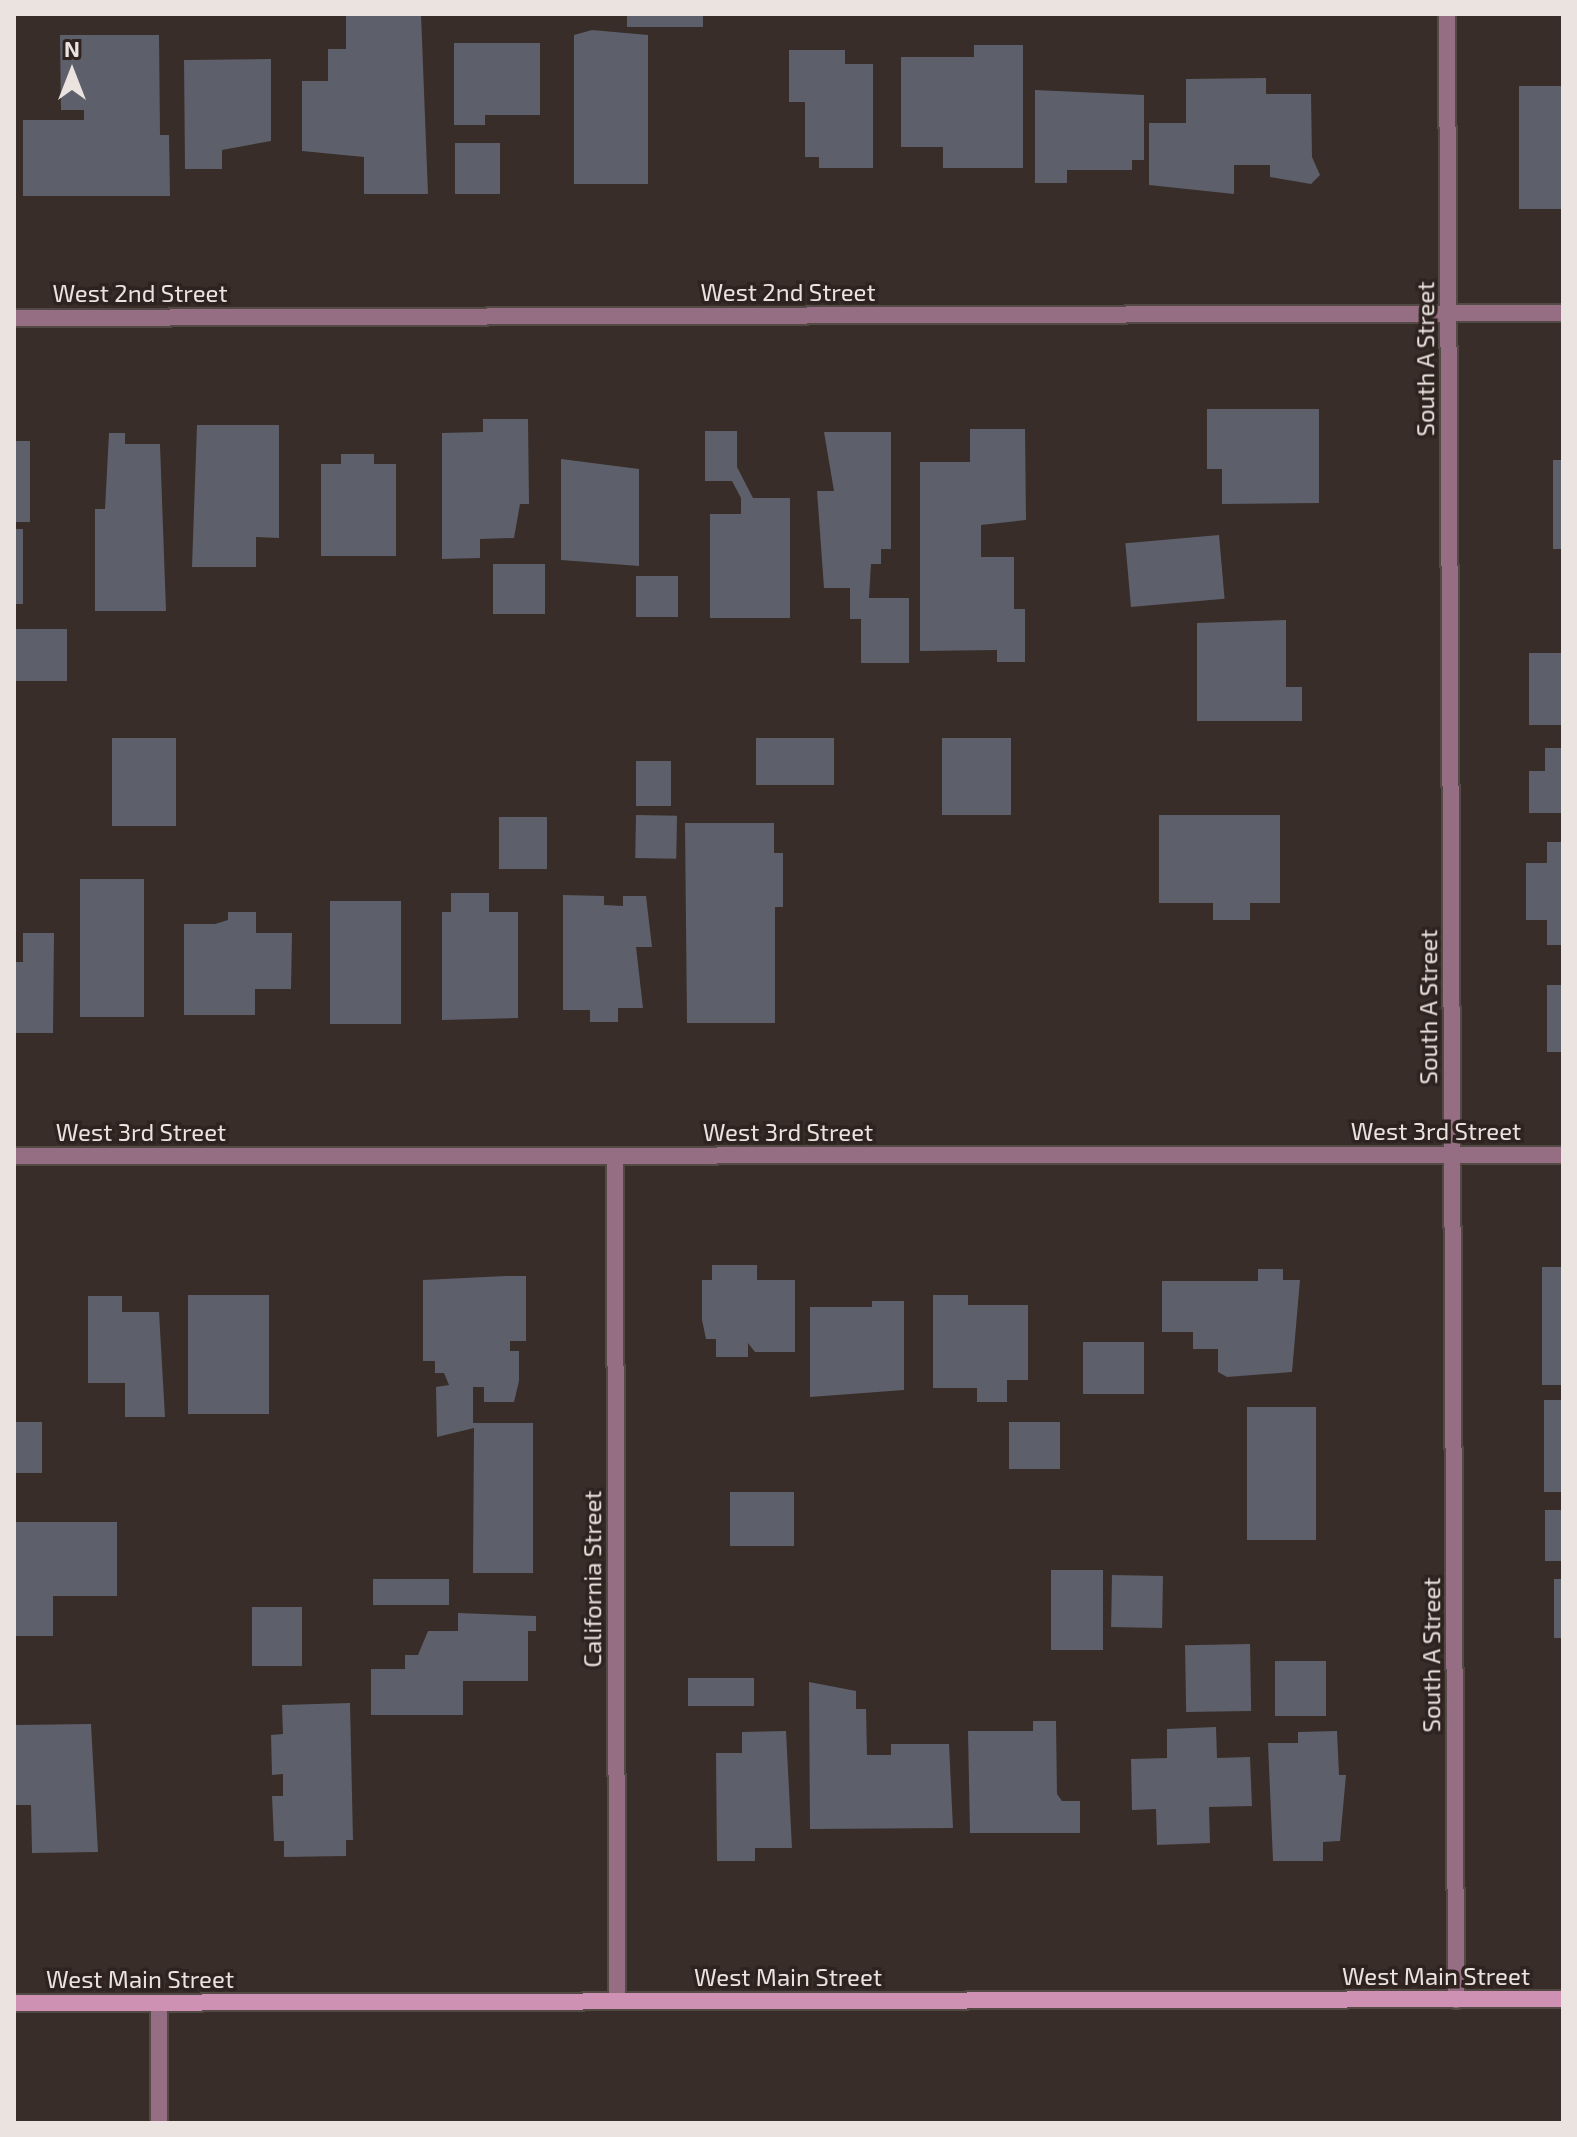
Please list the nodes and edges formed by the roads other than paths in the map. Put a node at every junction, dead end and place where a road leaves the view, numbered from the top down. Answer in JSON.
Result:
{"nodes":[{"id":1,"x":1447,"y":14,"type":"edge"},
{"id":2,"x":1563,"y":313,"type":"edge"},
{"id":3,"x":1449,"y":314,"type":"junction"},
{"id":4,"x":14,"y":318,"type":"edge"},
{"id":5,"x":1453,"y":1155,"type":"junction"},
{"id":6,"x":1563,"y":1155,"type":"edge"},
{"id":7,"x":14,"y":1156,"type":"edge"},
{"id":8,"x":615,"y":1156,"type":"junction"},
{"id":9,"x":1563,"y":1999,"type":"edge"},
{"id":10,"x":1456,"y":2000,"type":"junction"},
{"id":11,"x":617,"y":2001,"type":"junction"},
{"id":12,"x":14,"y":2003,"type":"edge"},
{"id":13,"x":159,"y":2003,"type":"junction"},
{"id":14,"x":159,"y":2123,"type":"edge"}],
"edges":[{"from":1,"to":3,"type":"street","name":"South A Street"},
{"from":2,"to":3,"type":"street","name":"West 2nd Street"},
{"from":3,"to":4,"type":"street","name":"West 2nd Street"},
{"from":3,"to":5,"type":"street","name":"South A Street"},
{"from":5,"to":6,"type":"street","name":"West 3rd Street"},
{"from":5,"to":8,"type":"street","name":"West 3rd Street"},
{"from":5,"to":10,"type":"street","name":"South A Street"},
{"from":7,"to":8,"type":"street","name":"West 3rd Street"},
{"from":8,"to":11,"type":"street","name":"California Street"},
{"from":9,"to":10,"type":"street","name":"West Main Street"},
{"from":10,"to":11,"type":"street","name":"West Main Street"},
{"from":11,"to":13,"type":"street","name":"West Main Street"},
{"from":12,"to":13,"type":"street","name":"West Main Street"},
{"from":13,"to":14,"type":"street"}]}
